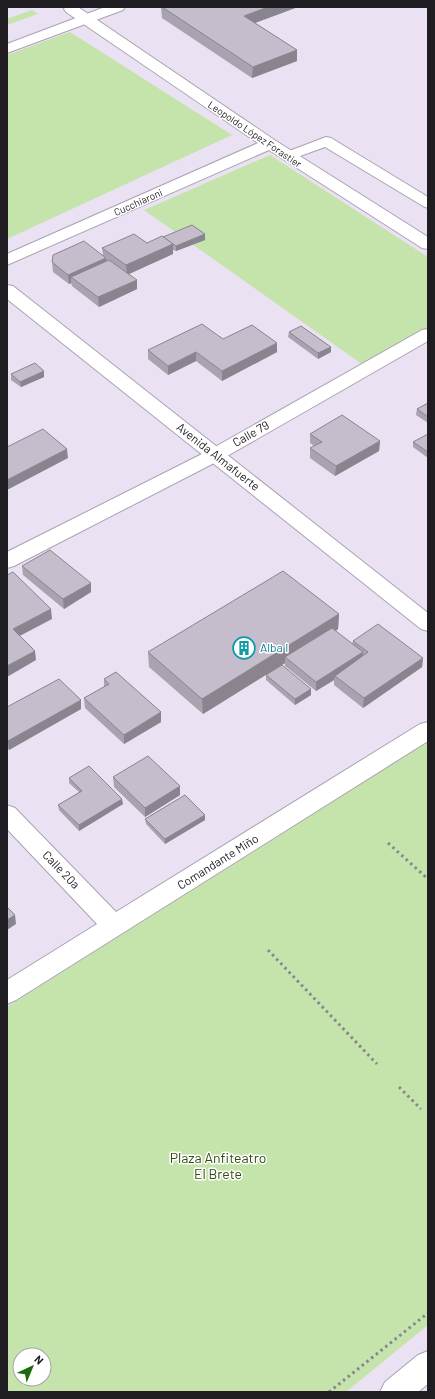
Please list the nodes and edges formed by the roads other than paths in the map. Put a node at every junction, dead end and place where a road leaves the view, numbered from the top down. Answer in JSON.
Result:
{"nodes":[{"id":1,"x":118,"y":7,"type":"edge"},
{"id":2,"x":78,"y":12,"type":"edge"},
{"id":3,"x":56,"y":14,"type":"dead end"},
{"id":4,"x":7,"y":49,"type":"edge"},
{"id":5,"x":270,"y":144,"type":"junction"},
{"id":6,"x":289,"y":156,"type":"junction"},
{"id":7,"x":428,"y":202,"type":"edge"},
{"id":8,"x":428,"y":244,"type":"edge"},
{"id":9,"x":7,"y":260,"type":"edge"},
{"id":10,"x":7,"y":290,"type":"edge"},
{"id":11,"x":428,"y":334,"type":"edge"},
{"id":12,"x":215,"y":455,"type":"junction"},
{"id":13,"x":7,"y":561,"type":"edge"},
{"id":14,"x":428,"y":624,"type":"edge"},
{"id":15,"x":428,"y":730,"type":"edge"},
{"id":16,"x":7,"y":814,"type":"edge"},
{"id":17,"x":114,"y":926,"type":"junction"},
{"id":18,"x":7,"y":993,"type":"edge"},
{"id":19,"x":428,"y":1365,"type":"edge"},
{"id":20,"x":395,"y":1392,"type":"edge"}],
"edges":[{"from":1,"to":2,"type":"street"},
{"from":2,"to":3,"type":"street"},
{"from":2,"to":4,"type":"street"},
{"from":2,"to":5,"type":"street","name":"Leopoldo López Forastier"},
{"from":5,"to":6,"type":"street","name":"Leopoldo López Forastier"},
{"from":5,"to":9,"type":"street","name":"Cucchiaroni"},
{"from":6,"to":7,"type":"lane"},
{"from":6,"to":8,"type":"street","name":"Leopoldo López Forastier"},
{"from":10,"to":12,"type":"street","name":"Avenida Almafuerte"},
{"from":11,"to":12,"type":"street","name":"Calle 79"},
{"from":12,"to":13,"type":"street","name":"Calle 79"},
{"from":12,"to":14,"type":"street","name":"Avenida Almafuerte"},
{"from":15,"to":17,"type":"street","name":"Comandante Miño"},
{"from":16,"to":17,"type":"street","name":"Calle 20a"},
{"from":17,"to":18,"type":"street","name":"Comandante Miño"},
{"from":19,"to":20,"type":"street"}]}
